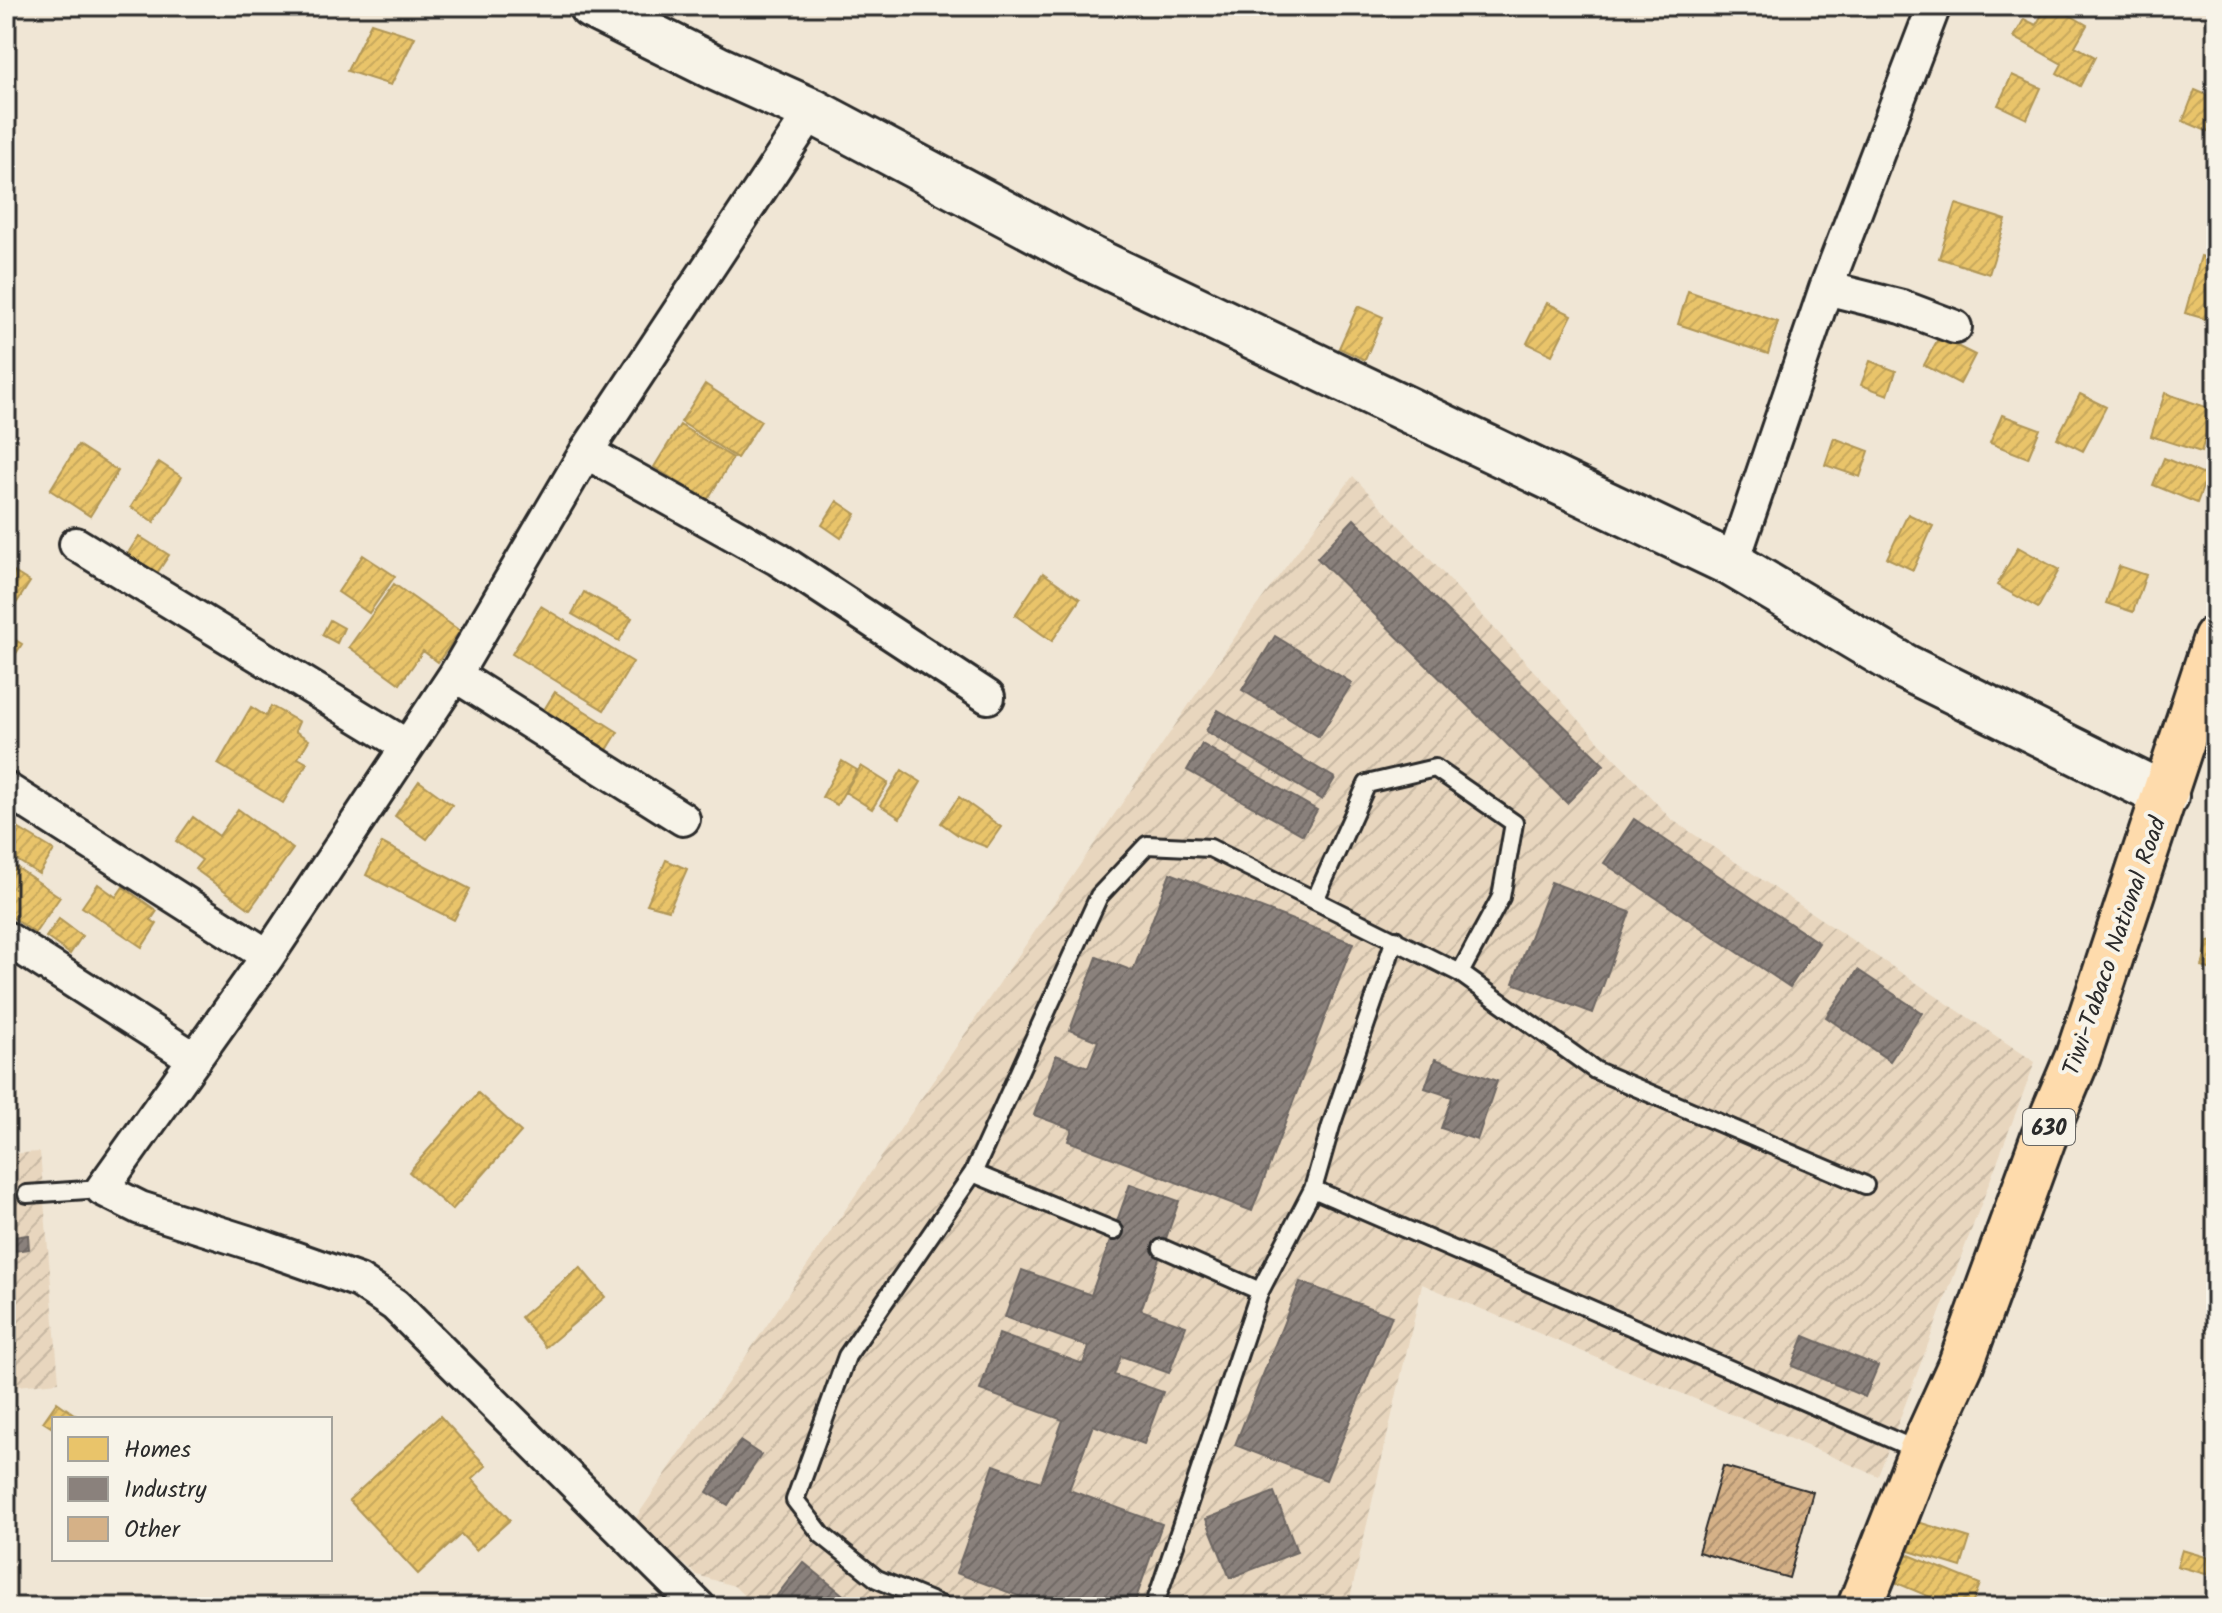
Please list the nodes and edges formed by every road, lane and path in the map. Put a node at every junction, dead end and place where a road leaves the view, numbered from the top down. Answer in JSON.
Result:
{"nodes":[{"id":1,"x":591,"y":6,"type":"edge"},
{"id":2,"x":1934,"y":6,"type":"edge"},
{"id":3,"x":812,"y":111,"type":"junction"},
{"id":4,"x":1826,"y":288,"type":"junction"},
{"id":5,"x":1955,"y":327,"type":"dead end"},
{"id":6,"x":586,"y":452,"type":"junction"},
{"id":7,"x":76,"y":544,"type":"dead end"},
{"id":8,"x":1732,"y":564,"type":"junction"},
{"id":9,"x":2216,"y":638,"type":"edge"},
{"id":10,"x":455,"y":675,"type":"junction"},
{"id":11,"x":988,"y":697,"type":"dead end"},
{"id":12,"x":407,"y":746,"type":"junction"},
{"id":13,"x":6,"y":789,"type":"edge"},
{"id":14,"x":2166,"y":796,"type":"junction"},
{"id":15,"x":683,"y":819,"type":"dead end"},
{"id":16,"x":1315,"y":900,"type":"junction"},
{"id":17,"x":6,"y":938,"type":"edge"},
{"id":18,"x":1395,"y":939,"type":"junction"},
{"id":19,"x":268,"y":956,"type":"junction"},
{"id":20,"x":1460,"y":973,"type":"junction"},
{"id":21,"x":195,"y":1059,"type":"junction"},
{"id":22,"x":973,"y":1173,"type":"junction"},
{"id":23,"x":1865,"y":1185,"type":"dead end"},
{"id":24,"x":102,"y":1189,"type":"junction"},
{"id":25,"x":1313,"y":1189,"type":"junction"},
{"id":26,"x":27,"y":1194,"type":"dead end"},
{"id":27,"x":1114,"y":1231,"type":"dead end"},
{"id":28,"x":1162,"y":1248,"type":"dead end"},
{"id":29,"x":1260,"y":1291,"type":"junction"},
{"id":30,"x":1921,"y":1452,"type":"junction"},
{"id":31,"x":699,"y":1607,"type":"edge"},
{"id":32,"x":945,"y":1607,"type":"edge"},
{"id":33,"x":1154,"y":1607,"type":"edge"},
{"id":34,"x":1860,"y":1607,"type":"edge"}],
"edges":[{"from":1,"to":3,"type":"main road"},
{"from":2,"to":4,"type":"street"},
{"from":3,"to":6,"type":"street"},
{"from":3,"to":8,"type":"main road"},
{"from":4,"to":5,"type":"street"},
{"from":4,"to":8,"type":"street"},
{"from":6,"to":10,"type":"street"},
{"from":6,"to":11,"type":"street"},
{"from":7,"to":12,"type":"street"},
{"from":8,"to":14,"type":"main road"},
{"from":9,"to":14,"type":"main road","name":"Tiwi-Tabaco National Road","number":"630"},
{"from":10,"to":12,"type":"street"},
{"from":10,"to":15,"type":"street"},
{"from":12,"to":19,"type":"street"},
{"from":13,"to":19,"type":"street"},
{"from":14,"to":30,"type":"main road","name":"Tiwi-Tabaco National Road","number":"630"},
{"from":16,"to":18,"type":"lane"},
{"from":16,"to":20,"type":"lane"},
{"from":16,"to":22,"type":"lane"},
{"from":17,"to":21,"type":"street"},
{"from":18,"to":20,"type":"lane"},
{"from":18,"to":25,"type":"lane"},
{"from":19,"to":21,"type":"street"},
{"from":20,"to":23,"type":"lane"},
{"from":21,"to":24,"type":"street"},
{"from":22,"to":27,"type":"lane"},
{"from":22,"to":32,"type":"lane"},
{"from":24,"to":26,"type":"lane"},
{"from":24,"to":31,"type":"street"},
{"from":25,"to":29,"type":"lane"},
{"from":25,"to":30,"type":"lane"},
{"from":28,"to":29,"type":"lane"},
{"from":29,"to":33,"type":"lane"},
{"from":30,"to":34,"type":"main road","name":"Tiwi-Tabaco National Road","number":"630"}]}
